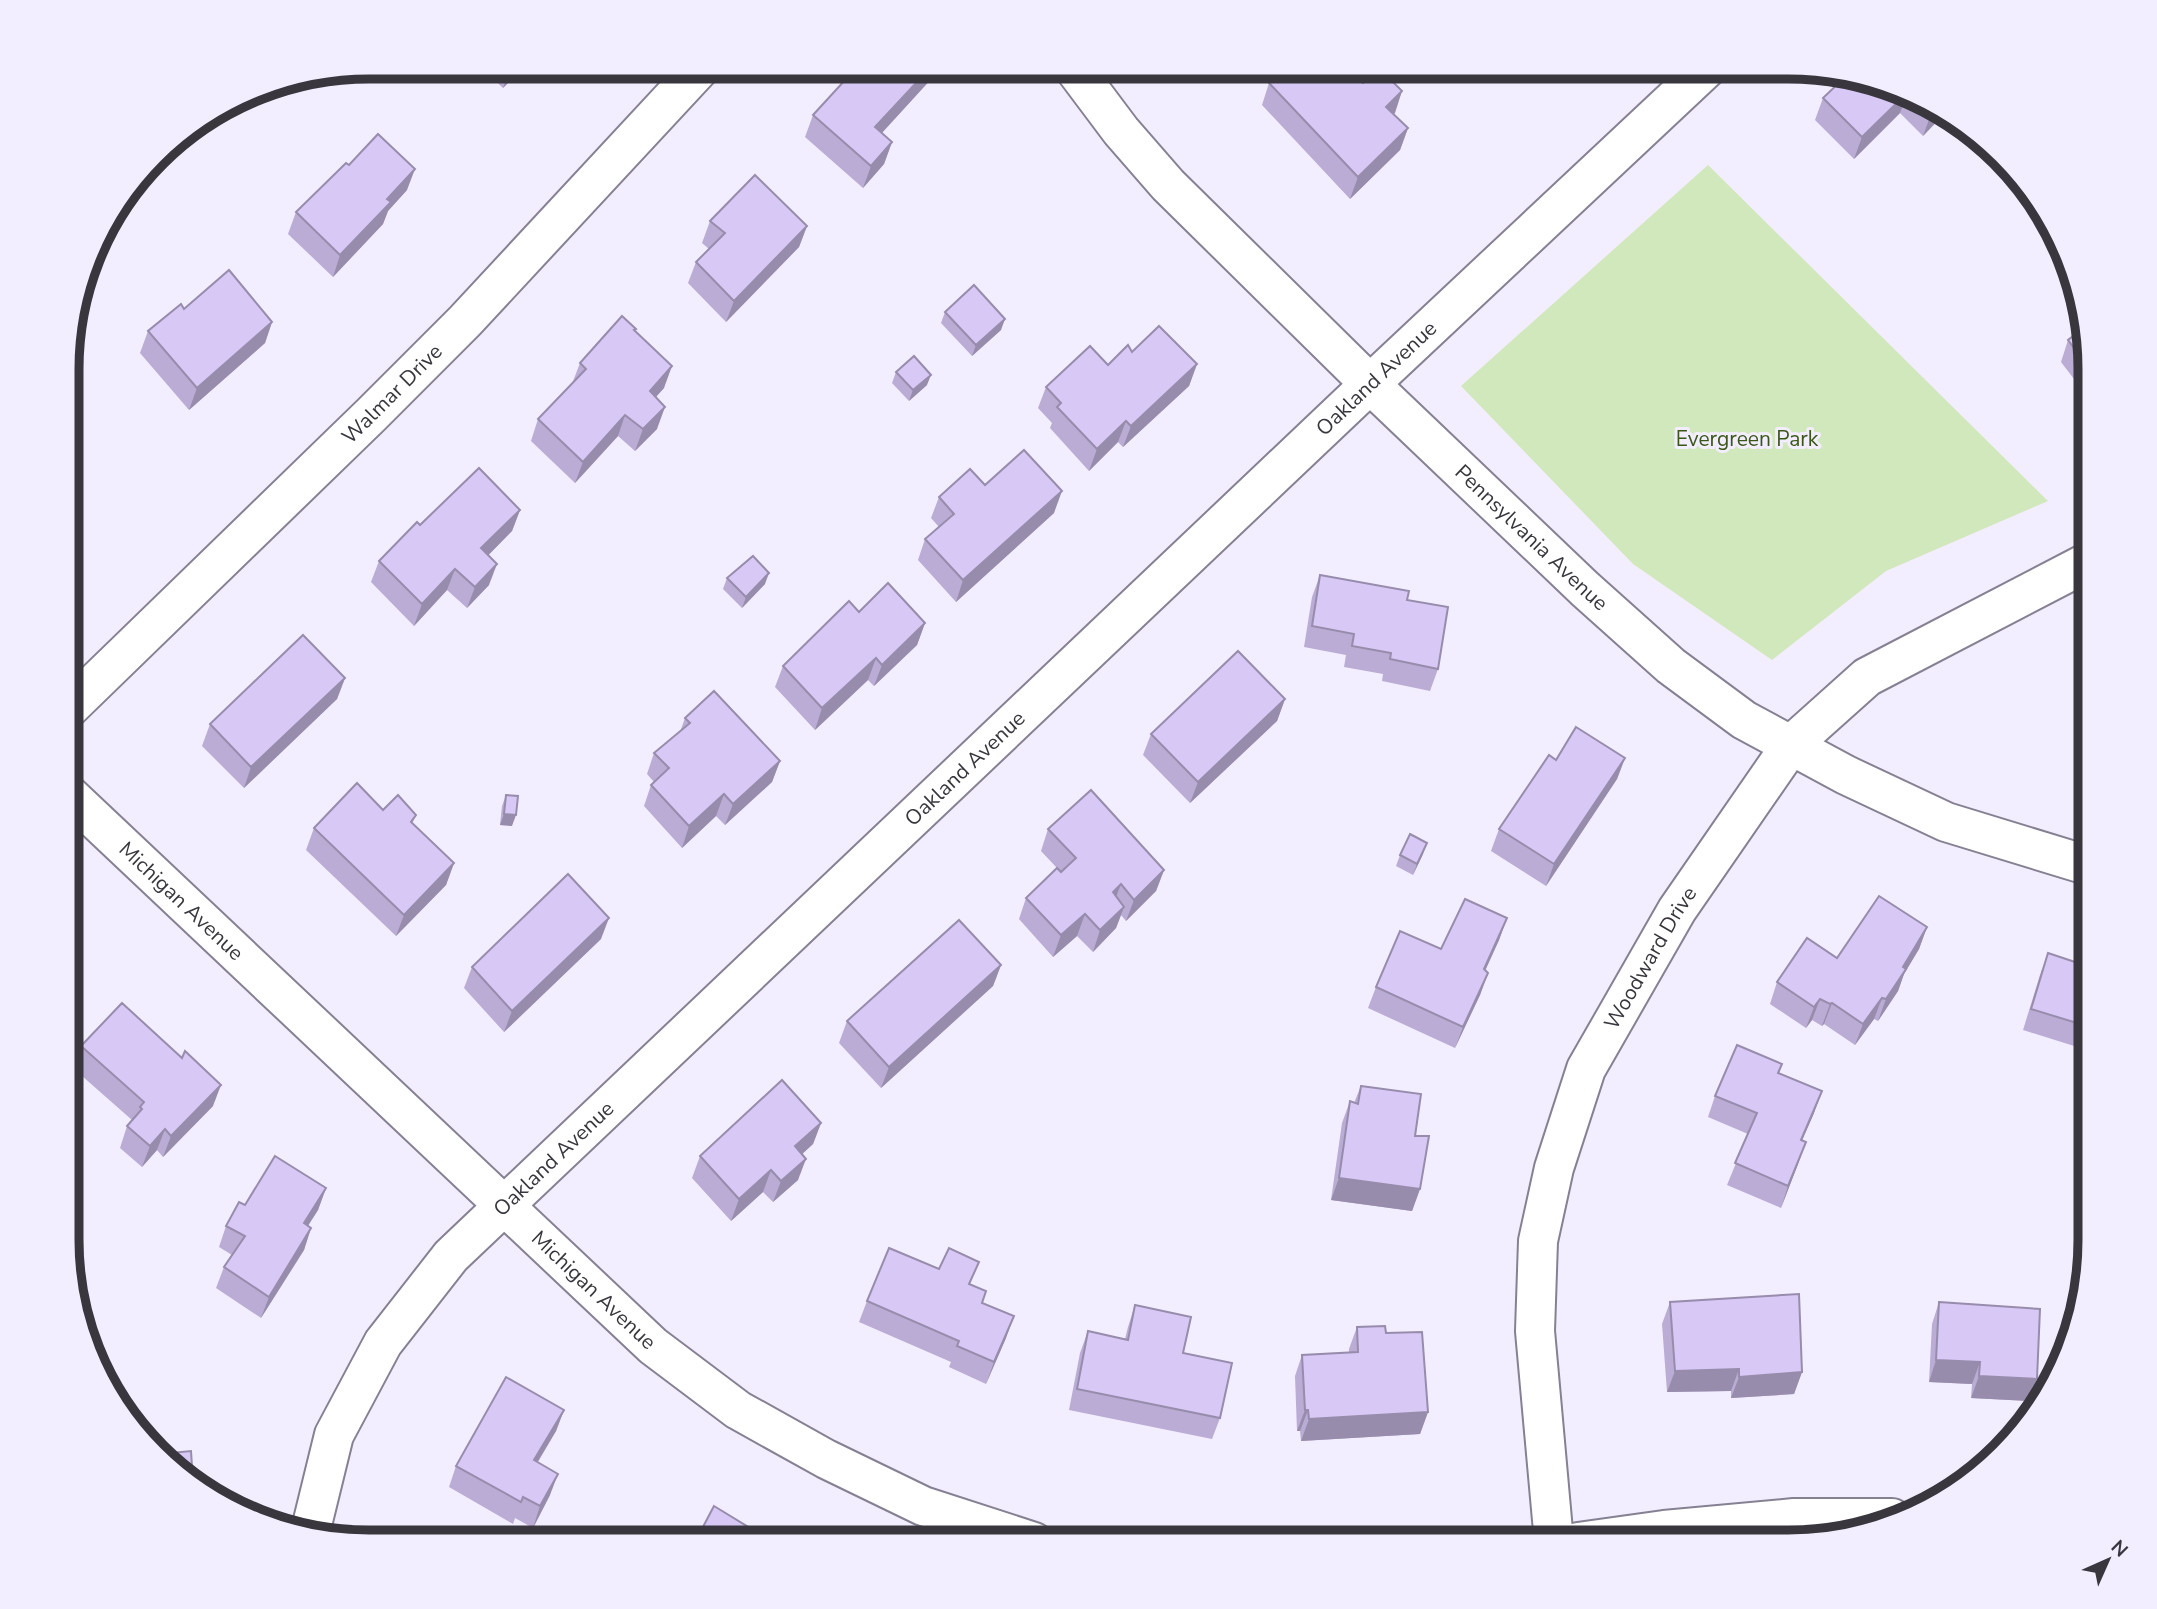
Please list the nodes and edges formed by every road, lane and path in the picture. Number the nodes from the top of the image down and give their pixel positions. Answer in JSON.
{"nodes":[{"id":1,"x":690,"y":79,"type":"edge"},
{"id":2,"x":1082,"y":79,"type":"edge"},
{"id":3,"x":1695,"y":79,"type":"edge"},
{"id":4,"x":1370,"y":384,"type":"junction"},
{"id":5,"x":2078,"y":567,"type":"edge"},
{"id":6,"x":79,"y":698,"type":"edge"},
{"id":7,"x":1791,"y":746,"type":"junction"},
{"id":8,"x":79,"y":804,"type":"edge"},
{"id":9,"x":2078,"y":862,"type":"edge"},
{"id":10,"x":503,"y":1206,"type":"junction"},
{"id":11,"x":1870,"y":1518,"type":"edge"},
{"id":12,"x":312,"y":1525,"type":"edge"},
{"id":13,"x":997,"y":1530,"type":"edge"},
{"id":14,"x":1553,"y":1530,"type":"edge"},
{"id":15,"x":1664,"y":1530,"type":"edge"}],
"edges":[{"from":1,"to":6,"type":"street","name":"Walmar Drive"},
{"from":2,"to":4,"type":"street","name":"Pennsylvania Avenue"},
{"from":3,"to":4,"type":"street","name":"Oakland Avenue"},
{"from":4,"to":7,"type":"street","name":"Pennsylvania Avenue"},
{"from":4,"to":10,"type":"street","name":"Oakland Avenue"},
{"from":5,"to":7,"type":"street","name":"Woodward Drive"},
{"from":7,"to":9,"type":"street","name":"Pennsylvania Avenue"},
{"from":7,"to":14,"type":"street","name":"Woodward Drive"},
{"from":8,"to":10,"type":"street","name":"Michigan Avenue"},
{"from":10,"to":12,"type":"street","name":"Oakland Avenue"},
{"from":10,"to":13,"type":"street","name":"Michigan Avenue"},
{"from":11,"to":15,"type":"street"}]}
